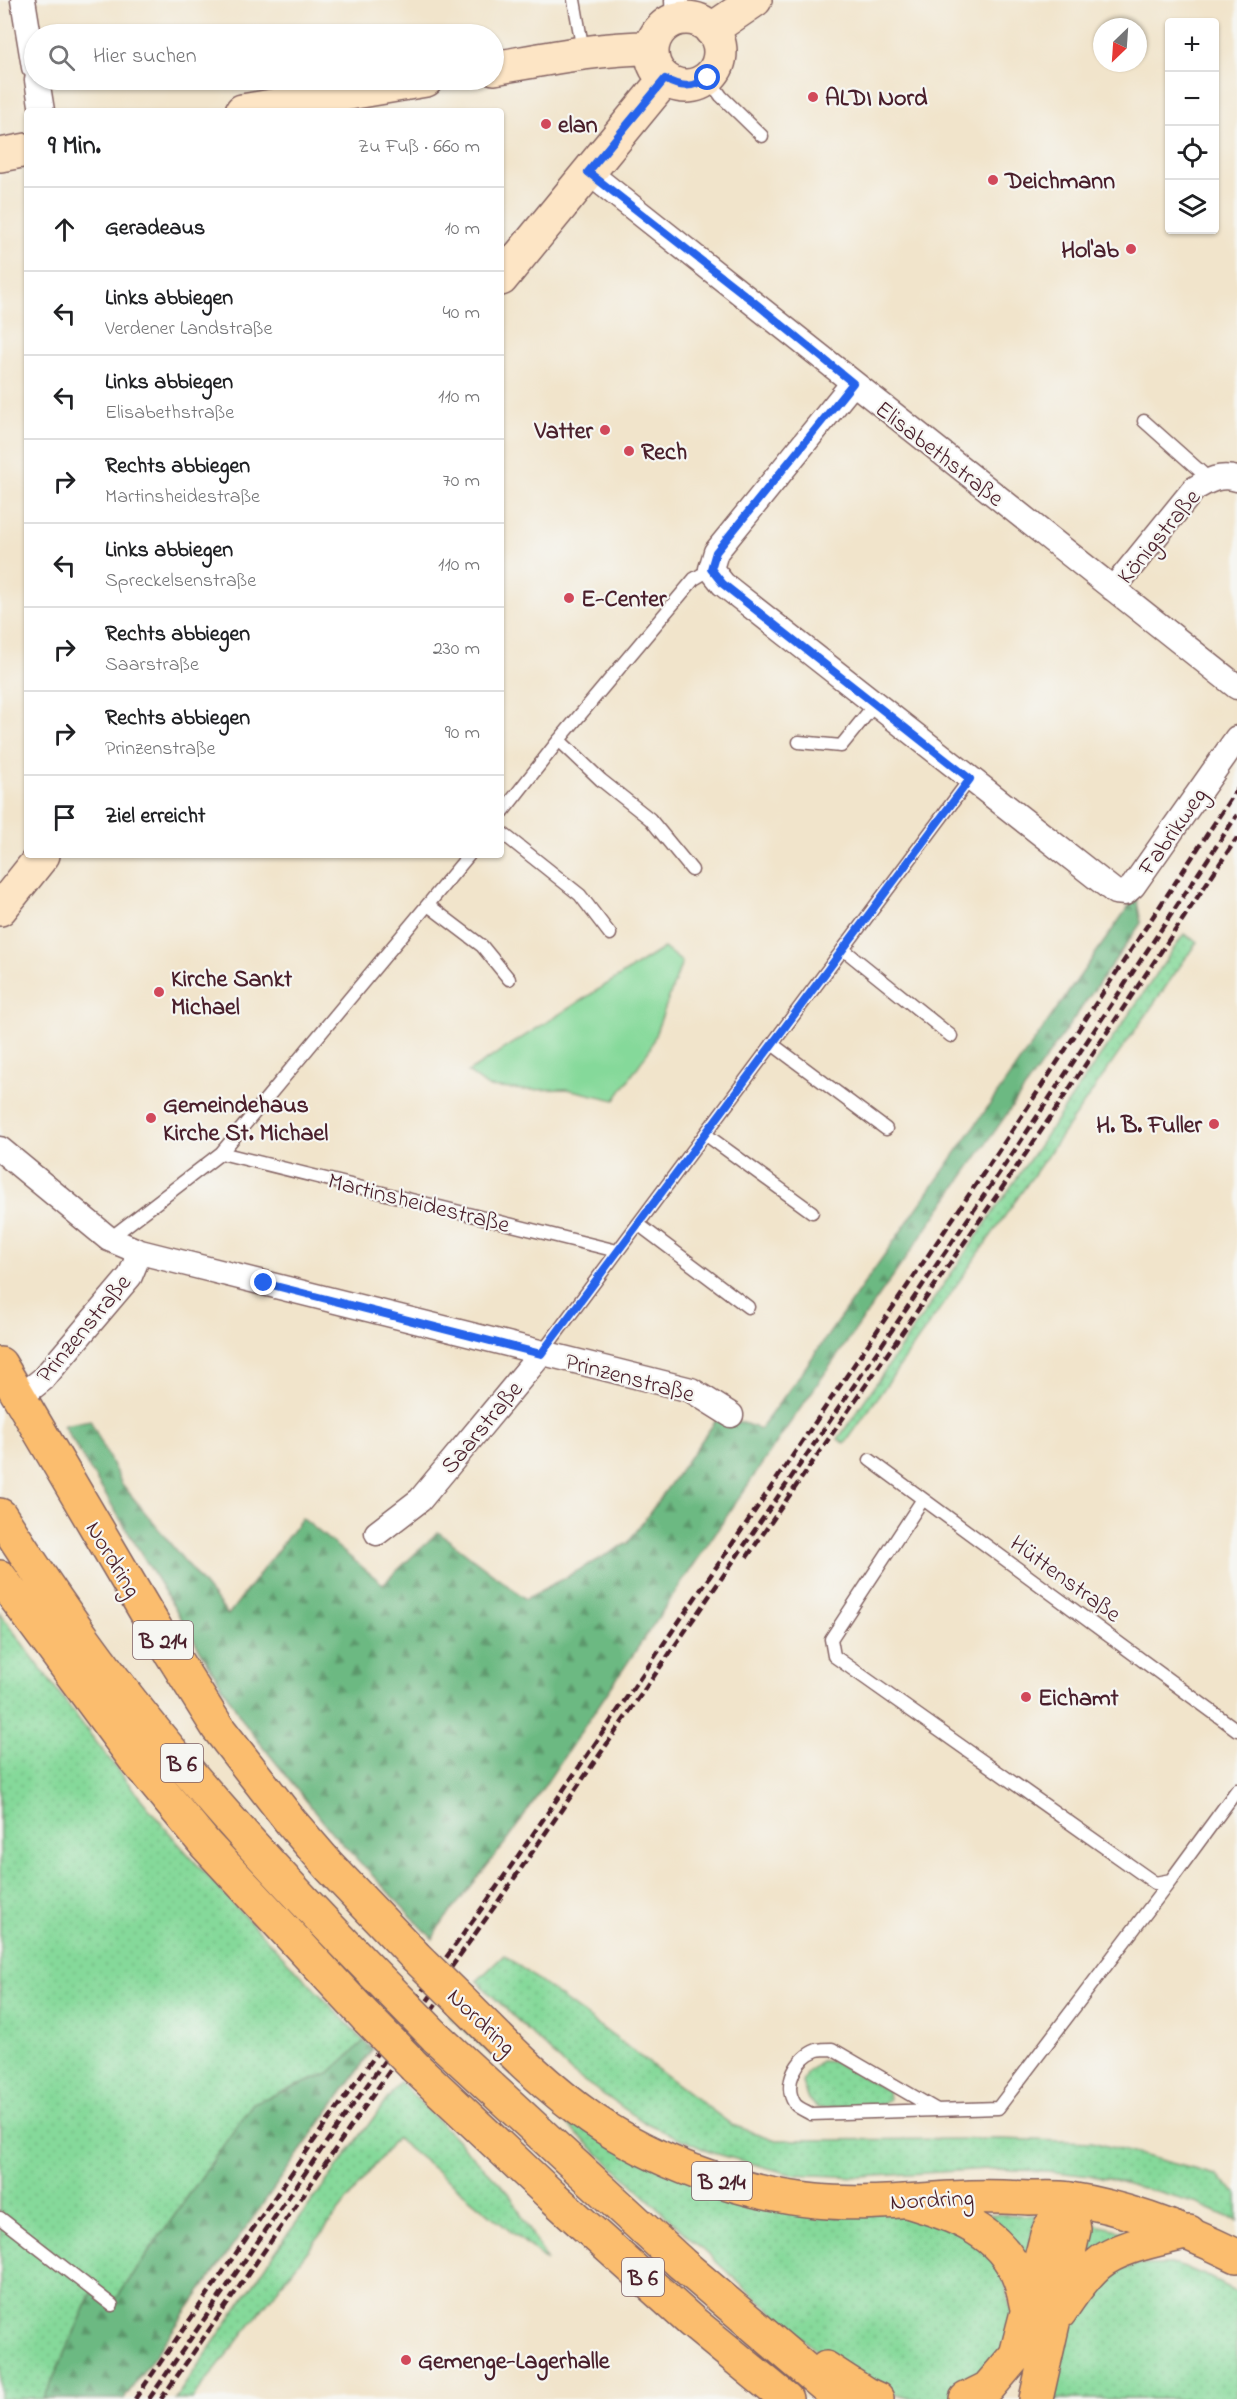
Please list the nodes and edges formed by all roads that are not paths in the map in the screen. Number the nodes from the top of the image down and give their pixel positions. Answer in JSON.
{"nodes":[{"id":1,"x":23,"y":0,"type":"edge"},
{"id":2,"x":574,"y":0,"type":"edge"},
{"id":3,"x":756,"y":0,"type":"edge"},
{"id":4,"x":678,"y":9,"type":"edge"},
{"id":5,"x":27,"y":24,"type":"edge"},
{"id":6,"x":711,"y":30,"type":"junction"},
{"id":7,"x":651,"y":48,"type":"junction"},
{"id":8,"x":583,"y":52,"type":"junction"},
{"id":9,"x":504,"y":66,"type":"edge"},
{"id":10,"x":708,"y":78,"type":"junction"},
{"id":11,"x":665,"y":79,"type":"junction"},
{"id":12,"x":39,"y":90,"type":"edge"},
{"id":13,"x":367,"y":90,"type":"edge"},
{"id":14,"x":42,"y":108,"type":"edge"},
{"id":15,"x":260,"y":108,"type":"edge"},
{"id":16,"x":762,"y":136,"type":"dead end"},
{"id":17,"x":24,"y":151,"type":"edge"},
{"id":18,"x":0,"y":155,"type":"edge"},
{"id":19,"x":588,"y":172,"type":"junction"},
{"id":20,"x":504,"y":271,"type":"edge"},
{"id":21,"x":853,"y":383,"type":"junction"},
{"id":22,"x":1144,"y":421,"type":"dead end"},
{"id":23,"x":1209,"y":479,"type":"junction"},
{"id":24,"x":1237,"y":479,"type":"edge"},
{"id":25,"x":711,"y":569,"type":"junction"},
{"id":26,"x":1113,"y":589,"type":"junction"},
{"id":27,"x":1237,"y":687,"type":"edge"},
{"id":28,"x":875,"y":704,"type":"junction"},
{"id":29,"x":1237,"y":738,"type":"edge"},
{"id":30,"x":559,"y":740,"type":"junction"},
{"id":31,"x":799,"y":742,"type":"dead end"},
{"id":32,"x":970,"y":779,"type":"junction"},
{"id":33,"x":504,"y":810,"type":"edge"},
{"id":34,"x":504,"y":834,"type":"edge"},
{"id":35,"x":41,"y":858,"type":"edge"},
{"id":36,"x":466,"y":858,"type":"edge"},
{"id":37,"x":692,"y":870,"type":"dead end"},
{"id":38,"x":428,"y":905,"type":"junction"},
{"id":39,"x":0,"y":909,"type":"edge"},
{"id":40,"x":610,"y":934,"type":"dead end"},
{"id":41,"x":843,"y":950,"type":"junction"},
{"id":42,"x":509,"y":979,"type":"dead end"},
{"id":43,"x":951,"y":1035,"type":"dead end"},
{"id":44,"x":772,"y":1044,"type":"junction"},
{"id":45,"x":886,"y":1129,"type":"dead end"},
{"id":46,"x":705,"y":1134,"type":"junction"},
{"id":47,"x":0,"y":1149,"type":"edge"},
{"id":48,"x":221,"y":1153,"type":"junction"},
{"id":49,"x":812,"y":1212,"type":"dead end"},
{"id":50,"x":638,"y":1224,"type":"junction"},
{"id":51,"x":109,"y":1239,"type":"junction"},
{"id":52,"x":617,"y":1251,"type":"junction"},
{"id":53,"x":140,"y":1252,"type":"junction"},
{"id":54,"x":748,"y":1307,"type":"dead end"},
{"id":55,"x":541,"y":1354,"type":"junction"},
{"id":56,"x":0,"y":1364,"type":"edge"},
{"id":57,"x":19,"y":1398,"type":"junction"},
{"id":58,"x":731,"y":1415,"type":"dead end"},
{"id":59,"x":870,"y":1460,"type":"dead end"},
{"id":60,"x":923,"y":1499,"type":"junction"},
{"id":61,"x":0,"y":1515,"type":"edge"},
{"id":62,"x":377,"y":1533,"type":"dead end"},
{"id":63,"x":0,"y":1577,"type":"edge"},
{"id":64,"x":1237,"y":1730,"type":"edge"},
{"id":65,"x":1237,"y":1790,"type":"edge"},
{"id":66,"x":1171,"y":1880,"type":"junction"},
{"id":67,"x":937,"y":2110,"type":"junction"},
{"id":68,"x":1069,"y":2199,"type":"junction"},
{"id":69,"x":907,"y":2201,"type":"junction"},
{"id":70,"x":0,"y":2218,"type":"edge"},
{"id":71,"x":1189,"y":2232,"type":"junction"},
{"id":72,"x":1237,"y":2256,"type":"edge"},
{"id":73,"x":112,"y":2305,"type":"dead end"},
{"id":74,"x":738,"y":2312,"type":"junction"},
{"id":75,"x":1041,"y":2317,"type":"junction"},
{"id":76,"x":786,"y":2399,"type":"edge"},
{"id":77,"x":840,"y":2399,"type":"edge"},
{"id":78,"x":878,"y":2399,"type":"edge"},
{"id":79,"x":966,"y":2399,"type":"edge"},
{"id":80,"x":1036,"y":2399,"type":"edge"}],
"edges":[{"from":1,"to":5,"type":"street"},
{"from":2,"to":8,"type":"lane"},
{"from":3,"to":6,"type":"main road"},
{"from":4,"to":6,"type":"main road"},
{"from":4,"to":7,"type":"main road"},
{"from":6,"to":10,"type":"main road"},
{"from":7,"to":8,"type":"main road"},
{"from":7,"to":11,"type":"main road"},
{"from":8,"to":9,"type":"main road"},
{"from":10,"to":11,"type":"main road"},
{"from":10,"to":16,"type":"lane"},
{"from":11,"to":19,"type":"main road"},
{"from":12,"to":14,"type":"street"},
{"from":13,"to":15,"type":"main road"},
{"from":17,"to":18,"type":"main road"},
{"from":19,"to":20,"type":"main road"},
{"from":19,"to":21,"type":"street","name":"Elisabethstraße"},
{"from":21,"to":25,"type":"street"},
{"from":21,"to":26,"type":"street","name":"Elisabethstraße"},
{"from":22,"to":23,"type":"lane"},
{"from":23,"to":24,"type":"street","name":"Königstraße"},
{"from":23,"to":26,"type":"street","name":"Königstraße"},
{"from":25,"to":28,"type":"street"},
{"from":25,"to":30,"type":"lane"},
{"from":26,"to":27,"type":"street","name":"Elisabethstraße"},
{"from":28,"to":31,"type":"lane"},
{"from":28,"to":32,"type":"street"},
{"from":29,"to":32,"type":"street","name":"Fabrikweg"},
{"from":30,"to":33,"type":"lane"},
{"from":30,"to":37,"type":"lane"},
{"from":32,"to":41,"type":"lane","name":"Saarstraße"},
{"from":34,"to":40,"type":"lane"},
{"from":35,"to":39,"type":"main road"},
{"from":36,"to":38,"type":"lane"},
{"from":38,"to":42,"type":"lane"},
{"from":38,"to":48,"type":"lane"},
{"from":41,"to":43,"type":"lane"},
{"from":41,"to":44,"type":"lane","name":"Saarstraße"},
{"from":44,"to":45,"type":"lane"},
{"from":44,"to":46,"type":"lane","name":"Saarstraße"},
{"from":46,"to":49,"type":"lane"},
{"from":46,"to":50,"type":"lane","name":"Saarstraße"},
{"from":47,"to":51,"type":"street","name":"Prinzenstraße"},
{"from":48,"to":51,"type":"lane"},
{"from":48,"to":52,"type":"lane","name":"Martinsheidestraße"},
{"from":50,"to":52,"type":"lane","name":"Saarstraße"},
{"from":50,"to":54,"type":"lane"},
{"from":51,"to":53,"type":"street","name":"Prinzenstraße"},
{"from":52,"to":55,"type":"lane","name":"Saarstraße"},
{"from":53,"to":55,"type":"street","name":"Prinzenstraße"},
{"from":53,"to":57,"type":"street","name":"Prinzenstraße"},
{"from":55,"to":58,"type":"street","name":"Prinzenstraße"},
{"from":55,"to":62,"type":"street","name":"Saarstraße"},
{"from":56,"to":57,"type":"main road","name":"Nordring","number":"B 214"},
{"from":57,"to":69,"type":"main road","name":"Nordring","number":"B 214","bridge":true},
{"from":59,"to":60,"type":"lane","name":"Hüttenstraße"},
{"from":60,"to":64,"type":"lane","name":"Hüttenstraße"},
{"from":60,"to":66,"type":"lane"},
{"from":61,"to":74,"type":"main road","number":"B 6","bridge":true},
{"from":63,"to":76,"type":"main road","number":"B 6","bridge":true},
{"from":65,"to":66,"type":"lane"},
{"from":66,"to":67,"type":"lane"},
{"from":67,"to":67,"type":"lane"},
{"from":68,"to":69,"type":"main road","name":"Nordring","number":"B 214"},
{"from":68,"to":71,"type":"main road","name":"Nordring","number":"B 214"},
{"from":68,"to":75,"type":"main road"},
{"from":69,"to":75,"type":"main road"},
{"from":70,"to":73,"type":"lane"},
{"from":71,"to":72,"type":"main road","name":"Nordring","number":"B 214"},
{"from":71,"to":75,"type":"main road"},
{"from":74,"to":77,"type":"main road","number":"B 6"},
{"from":74,"to":78,"type":"main road","number":"B 6"},
{"from":75,"to":79,"type":"main road"},
{"from":75,"to":80,"type":"main road"}]}
